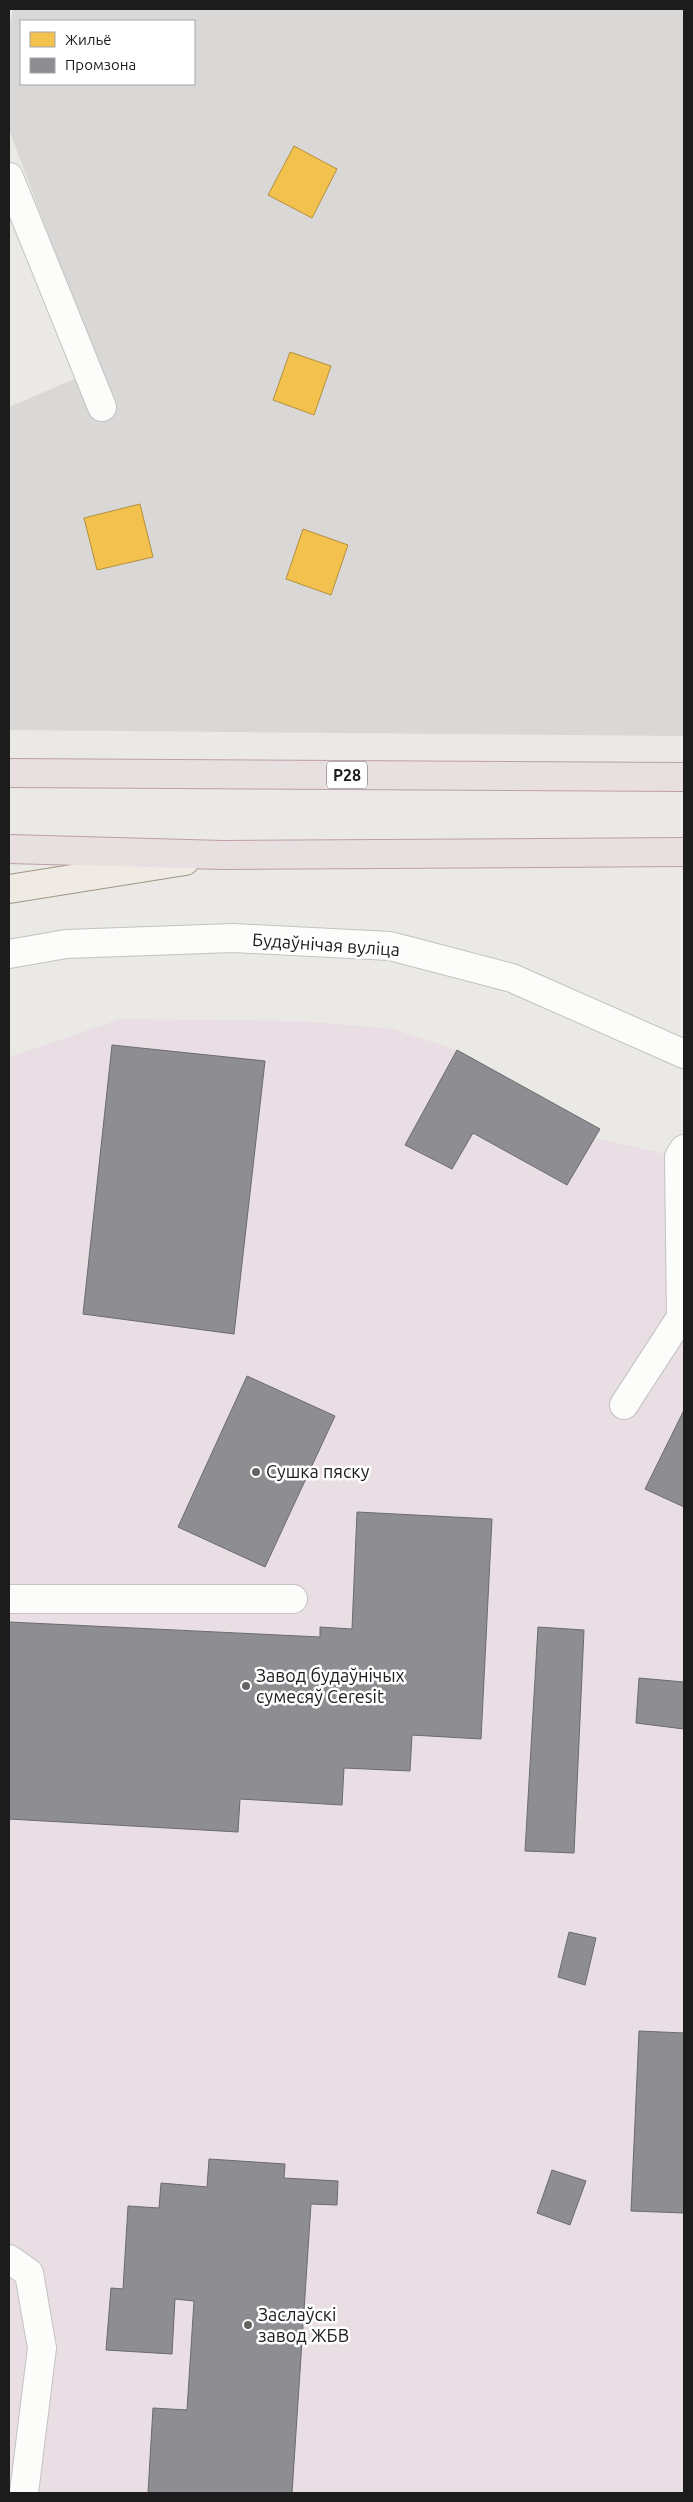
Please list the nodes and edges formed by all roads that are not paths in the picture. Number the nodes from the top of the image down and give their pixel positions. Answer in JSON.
{"nodes":[{"id":1,"x":9,"y":177,"type":"edge"},
{"id":2,"x":102,"y":407,"type":"dead end"},
{"id":3,"x":9,"y":773,"type":"edge"},
{"id":4,"x":684,"y":777,"type":"edge"},
{"id":5,"x":9,"y":849,"type":"edge"},
{"id":6,"x":684,"y":852,"type":"edge"},
{"id":7,"x":223,"y":855,"type":"junction"},
{"id":8,"x":9,"y":888,"type":"edge"},
{"id":9,"x":9,"y":954,"type":"edge"},
{"id":10,"x":684,"y":1054,"type":"edge"},
{"id":11,"x":684,"y":1149,"type":"edge"},
{"id":12,"x":624,"y":1405,"type":"dead end"},
{"id":13,"x":9,"y":1599,"type":"edge"},
{"id":14,"x":292,"y":1599,"type":"dead end"},
{"id":15,"x":9,"y":2259,"type":"edge"},
{"id":16,"x":24,"y":2493,"type":"edge"}],
"edges":[{"from":1,"to":2,"type":"street"},
{"from":3,"to":4,"type":"highway","number":"Р28"},
{"from":5,"to":7,"type":"highway"},
{"from":6,"to":7,"type":"highway"},
{"from":7,"to":8,"type":"main road"},
{"from":9,"to":10,"type":"street","name":"Будаўнічая вуліца"},
{"from":11,"to":12,"type":"street"},
{"from":13,"to":14,"type":"street"},
{"from":15,"to":16,"type":"street"}]}
